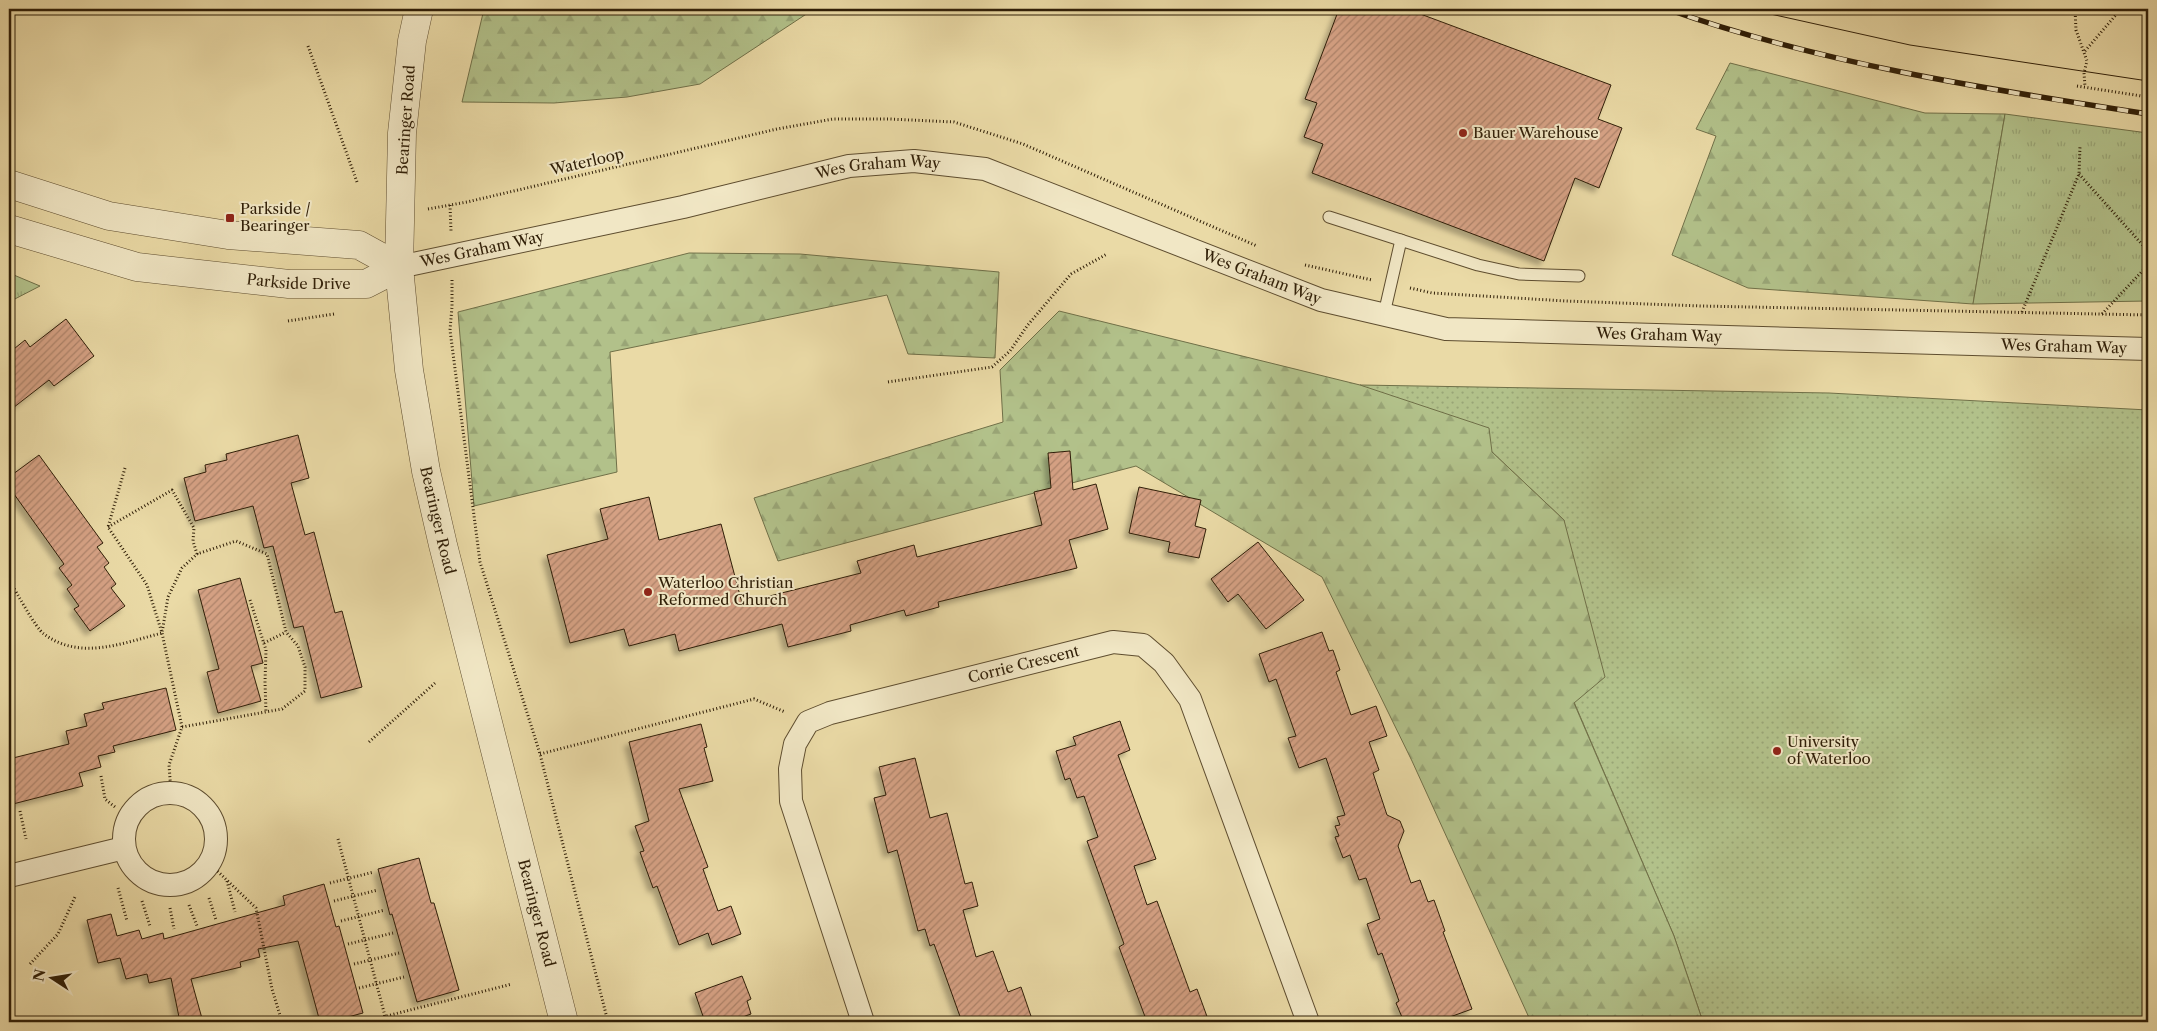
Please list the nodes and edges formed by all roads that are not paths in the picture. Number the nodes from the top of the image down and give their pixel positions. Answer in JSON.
{"nodes":[{"id":1,"x":419,"y":9,"type":"edge"},
{"id":2,"x":9,"y":184,"type":"edge"},
{"id":3,"x":1329,"y":217,"type":"dead end"},
{"id":4,"x":9,"y":230,"type":"edge"},
{"id":5,"x":1401,"y":240,"type":"junction"},
{"id":6,"x":399,"y":267,"type":"junction"},
{"id":7,"x":1579,"y":276,"type":"dead end"},
{"id":8,"x":1384,"y":314,"type":"junction"},
{"id":9,"x":2148,"y":348,"type":"edge"},
{"id":10,"x":124,"y":848,"type":"junction"},
{"id":11,"x":9,"y":876,"type":"edge"},
{"id":12,"x":564,"y":1022,"type":"edge"},
{"id":13,"x":863,"y":1022,"type":"edge"},
{"id":14,"x":1308,"y":1022,"type":"edge"}],
"edges":[{"from":1,"to":6,"type":"street","name":"Bearinger Road"},
{"from":2,"to":6,"type":"street"},
{"from":3,"to":5,"type":"lane"},
{"from":4,"to":6,"type":"street","name":"Parkside Drive"},
{"from":5,"to":7,"type":"lane"},
{"from":5,"to":8,"type":"lane"},
{"from":6,"to":8,"type":"street","name":"Wes Graham Way"},
{"from":6,"to":12,"type":"street","name":"Bearinger Road"},
{"from":8,"to":9,"type":"street","name":"Wes Graham Way"},
{"from":10,"to":10,"type":"street"},
{"from":10,"to":11,"type":"street"},
{"from":13,"to":14,"type":"street","name":"Corrie Crescent"}]}
